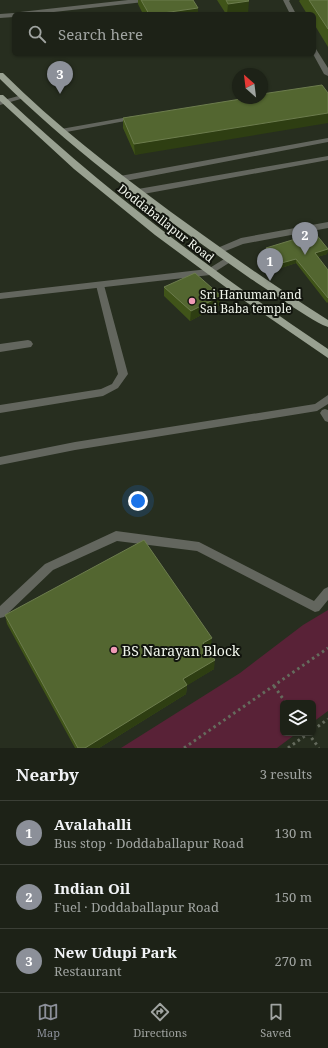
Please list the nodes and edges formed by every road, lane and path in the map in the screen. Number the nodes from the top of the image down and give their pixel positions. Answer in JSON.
{"nodes":[{"id":1,"x":144,"y":0,"type":"edge"},
{"id":2,"x":287,"y":0,"type":"edge"},
{"id":3,"x":38,"y":12,"type":"edge"},
{"id":4,"x":292,"y":12,"type":"edge"},
{"id":5,"x":12,"y":15,"type":"edge"},
{"id":6,"x":0,"y":16,"type":"edge"},
{"id":7,"x":316,"y":53,"type":"edge"},
{"id":8,"x":328,"y":74,"type":"edge"},
{"id":9,"x":0,"y":75,"type":"edge"},
{"id":10,"x":22,"y":97,"type":"junction"},
{"id":11,"x":2,"y":101,"type":"edge"},
{"id":12,"x":141,"y":117,"type":"edge"},
{"id":13,"x":61,"y":131,"type":"junction"},
{"id":14,"x":328,"y":140,"type":"edge"},
{"id":15,"x":328,"y":158,"type":"edge"},
{"id":16,"x":120,"y":179,"type":"junction"},
{"id":17,"x":138,"y":192,"type":"junction"},
{"id":18,"x":328,"y":225,"type":"edge"},
{"id":19,"x":218,"y":251,"type":"junction"},
{"id":20,"x":229,"y":259,"type":"junction"},
{"id":21,"x":210,"y":272,"type":"junction"},
{"id":22,"x":100,"y":285,"type":"junction"},
{"id":23,"x":0,"y":296,"type":"edge"},
{"id":24,"x":328,"y":324,"type":"edge"},
{"id":25,"x":28,"y":344,"type":"dead end"},
{"id":26,"x":0,"y":348,"type":"edge"},
{"id":27,"x":328,"y":354,"type":"edge"},
{"id":28,"x":328,"y":399,"type":"edge"},
{"id":29,"x":0,"y":409,"type":"edge"},
{"id":30,"x":0,"y":461,"type":"edge"},
{"id":31,"x":328,"y":592,"type":"edge"},
{"id":32,"x":0,"y":613,"type":"edge"},
{"id":33,"x":328,"y":648,"type":"edge"},
{"id":34,"x":274,"y":686,"type":"junction"},
{"id":35,"x":284,"y":700,"type":"edge"},
{"id":36,"x":328,"y":720,"type":"edge"},
{"id":37,"x":316,"y":728,"type":"edge"},
{"id":38,"x":304,"y":736,"type":"edge"},
{"id":39,"x":310,"y":736,"type":"edge"},
{"id":40,"x":184,"y":748,"type":"edge"},
{"id":41,"x":288,"y":748,"type":"edge"},
{"id":42,"x":319,"y":748,"type":"edge"}],
"edges":[{"from":1,"to":3,"type":"lane"},
{"from":2,"to":4,"type":"street"},
{"from":5,"to":6,"type":"lane"},
{"from":7,"to":8,"type":"street"},
{"from":9,"to":10,"type":"main road","name":"Doddaballapur Road"},
{"from":10,"to":11,"type":"lane"},
{"from":10,"to":13,"type":"main road","name":"Doddaballapur Road"},
{"from":11,"to":21,"type":"main road","name":"Doddaballapur Road"},
{"from":12,"to":13,"type":"lane"},
{"from":13,"to":16,"type":"main road","name":"Doddaballapur Road"},
{"from":14,"to":16,"type":"street"},
{"from":15,"to":17,"type":"street"},
{"from":16,"to":17,"type":"main road","name":"Doddaballapur Road"},
{"from":17,"to":19,"type":"main road","name":"Doddaballapur Road"},
{"from":18,"to":19,"type":"street"},
{"from":19,"to":20,"type":"main road","name":"Doddaballapur Road"},
{"from":20,"to":21,"type":"street"},
{"from":20,"to":24,"type":"main road","name":"Doddaballapur Road"},
{"from":21,"to":22,"type":"street"},
{"from":21,"to":27,"type":"main road","name":"Doddaballapur Road"},
{"from":22,"to":23,"type":"street"},
{"from":22,"to":29,"type":"lane"},
{"from":25,"to":26,"type":"street"},
{"from":28,"to":30,"type":"lane"},
{"from":31,"to":32,"type":"lane"},
{"from":33,"to":34,"type":"path"},
{"from":34,"to":35,"type":"path"},
{"from":34,"to":40,"type":"path"},
{"from":36,"to":37,"type":"path"},
{"from":38,"to":41,"type":"path"},
{"from":39,"to":42,"type":"path"}]}
